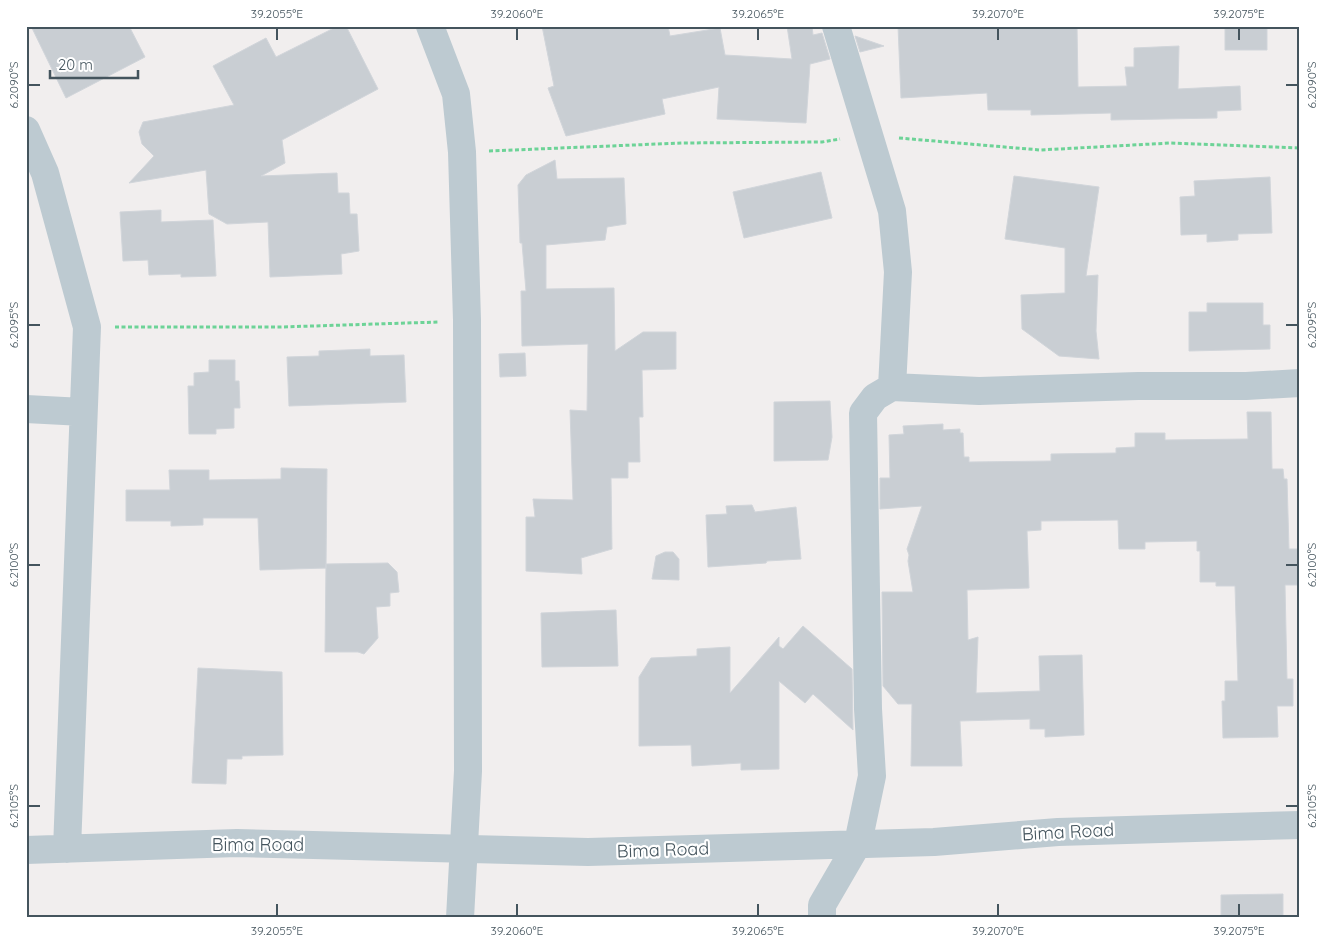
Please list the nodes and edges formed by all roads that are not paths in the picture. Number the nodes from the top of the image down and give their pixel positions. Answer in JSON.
{"nodes":[{"id":1,"x":430,"y":26,"type":"edge"},
{"id":2,"x":836,"y":26,"type":"edge"},
{"id":3,"x":26,"y":130,"type":"edge"},
{"id":4,"x":1300,"y":383,"type":"edge"},
{"id":5,"x":892,"y":387,"type":"junction"},
{"id":6,"x":26,"y":409,"type":"edge"},
{"id":7,"x":83,"y":412,"type":"junction"},
{"id":8,"x":1300,"y":825,"type":"edge"},
{"id":9,"x":858,"y":843,"type":"junction"},
{"id":10,"x":462,"y":848,"type":"junction"},
{"id":11,"x":67,"y":849,"type":"junction"},
{"id":12,"x":26,"y":850,"type":"edge"},
{"id":13,"x":460,"y":918,"type":"edge"},
{"id":14,"x":822,"y":918,"type":"edge"}],
"edges":[{"from":1,"to":10,"type":"street"},
{"from":2,"to":5,"type":"street"},
{"from":3,"to":7,"type":"street"},
{"from":4,"to":5,"type":"street"},
{"from":5,"to":9,"type":"street"},
{"from":6,"to":7,"type":"street"},
{"from":7,"to":11,"type":"street"},
{"from":8,"to":9,"type":"street","name":"Bima Road"},
{"from":9,"to":10,"type":"street","name":"Bima Road"},
{"from":9,"to":14,"type":"street"},
{"from":10,"to":11,"type":"street","name":"Bima Road"},
{"from":10,"to":13,"type":"street"},
{"from":11,"to":12,"type":"street","name":"Bima Road"}]}
